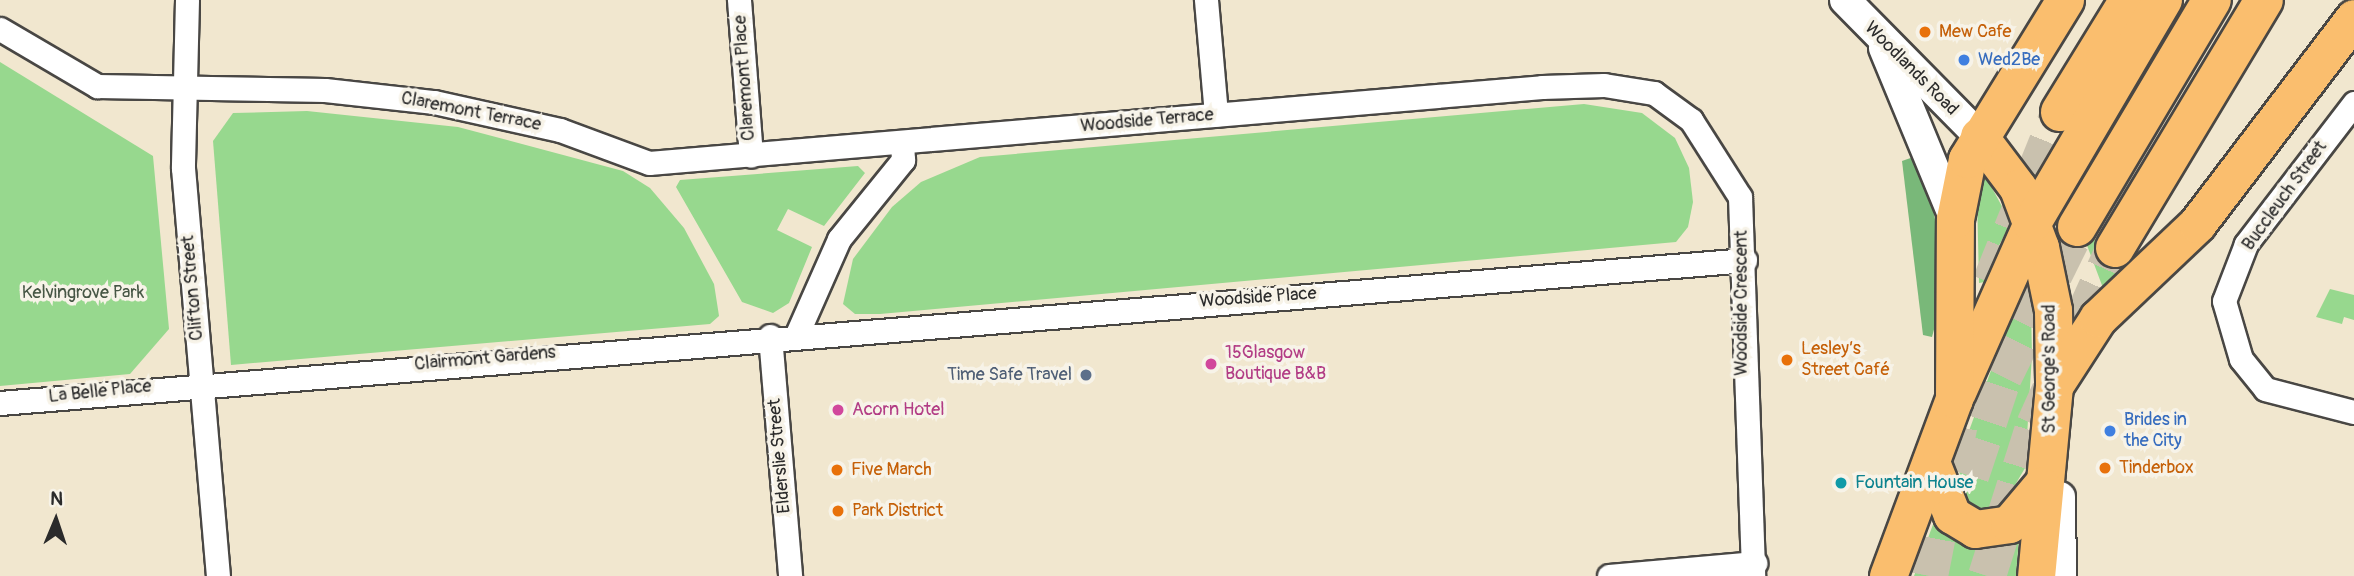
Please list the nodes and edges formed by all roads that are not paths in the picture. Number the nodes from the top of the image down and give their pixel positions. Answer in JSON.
{"nodes":[{"id":1,"x":187,"y":0,"type":"edge"},
{"id":2,"x":739,"y":0,"type":"edge"},
{"id":3,"x":1206,"y":0,"type":"edge"},
{"id":4,"x":1845,"y":0,"type":"edge"},
{"id":5,"x":2065,"y":0,"type":"edge"},
{"id":6,"x":2129,"y":0,"type":"edge"},
{"id":7,"x":2163,"y":0,"type":"edge"},
{"id":8,"x":2212,"y":0,"type":"edge"},
{"id":9,"x":2264,"y":0,"type":"edge"},
{"id":10,"x":2275,"y":0,"type":"edge"},
{"id":11,"x":2354,"y":18,"type":"edge"},
{"id":12,"x":0,"y":29,"type":"edge"},
{"id":13,"x":1882,"y":44,"type":"junction"},
{"id":14,"x":2220,"y":71,"type":"junction"},
{"id":15,"x":185,"y":87,"type":"junction"},
{"id":16,"x":1542,"y":88,"type":"joint"},
{"id":17,"x":2354,"y":103,"type":"edge"},
{"id":18,"x":2060,"y":112,"type":"tunnel mouth"},
{"id":19,"x":1216,"y":115,"type":"junction"},
{"id":20,"x":1979,"y":136,"type":"junction"},
{"id":21,"x":902,"y":143,"type":"junction"},
{"id":22,"x":751,"y":156,"type":"junction"},
{"id":23,"x":2032,"y":204,"type":"junction"},
{"id":24,"x":1955,"y":219,"type":"junction"},
{"id":25,"x":2077,"y":226,"type":"tunnel mouth"},
{"id":26,"x":2115,"y":248,"type":"tunnel mouth"},
{"id":27,"x":1745,"y":260,"type":"junction"},
{"id":28,"x":797,"y":334,"type":"junction"},
{"id":29,"x":770,"y":336,"type":"junction"},
{"id":30,"x":201,"y":382,"type":"junction"},
{"id":31,"x":2054,"y":386,"type":"junction"},
{"id":32,"x":1954,"y":399,"type":"junction"},
{"id":33,"x":0,"y":402,"type":"edge"},
{"id":34,"x":2354,"y":412,"type":"edge"},
{"id":35,"x":2050,"y":442,"type":"junction"},
{"id":36,"x":1931,"y":462,"type":"junction"},
{"id":37,"x":2041,"y":486,"type":"junction"},
{"id":38,"x":1754,"y":570,"type":"edge"},
{"id":39,"x":1885,"y":573,"type":"edge"},
{"id":40,"x":218,"y":576,"type":"edge"},
{"id":41,"x":790,"y":576,"type":"edge"},
{"id":42,"x":1609,"y":576,"type":"edge"},
{"id":43,"x":2036,"y":576,"type":"edge"},
{"id":44,"x":2061,"y":576,"type":"edge"}],
"edges":[{"from":1,"to":15,"type":"street","name":"Clifton Street"},
{"from":2,"to":22,"type":"street","name":"Claremont Place"},
{"from":3,"to":19,"type":"street"},
{"from":4,"to":13,"type":"street","name":"Woodlands Road"},
{"from":5,"to":20,"type":"main road"},
{"from":6,"to":18,"type":"highway"},
{"from":7,"to":23,"type":"highway"},
{"from":8,"to":25,"type":"highway"},
{"from":9,"to":14,"type":"highway"},
{"from":10,"to":14,"type":"highway"},
{"from":11,"to":31,"type":"main road"},
{"from":12,"to":15,"type":"street","name":"Claremont Terrace"},
{"from":13,"to":20,"type":"street","name":"Woodlands Road"},
{"from":13,"to":24,"type":"street"},
{"from":14,"to":26,"type":"highway"},
{"from":15,"to":22,"type":"street","name":"Claremont Terrace"},
{"from":15,"to":30,"type":"street","name":"Clifton Street"},
{"from":16,"to":19,"type":"street","name":"Woodside Terrace"},
{"from":16,"to":27,"type":"street","name":"Woodside Crescent"},
{"from":17,"to":34,"type":"street","name":"Buccleuch Street"},
{"from":19,"to":21,"type":"street","name":"Woodside Terrace"},
{"from":20,"to":23,"type":"main road","name":"St George's Road"},
{"from":20,"to":24,"type":"main road"},
{"from":21,"to":22,"type":"street","name":"Woodside Terrace"},
{"from":21,"to":28,"type":"street"},
{"from":23,"to":31,"type":"main road","name":"St George's Road"},
{"from":23,"to":32,"type":"main road"},
{"from":24,"to":32,"type":"main road"},
{"from":27,"to":28,"type":"street","name":"Woodside Place"},
{"from":27,"to":38,"type":"street","name":"Woodside Crescent"},
{"from":28,"to":29,"type":"street","name":"Woodside Place"},
{"from":29,"to":30,"type":"street","name":"Clairmont Gardens"},
{"from":29,"to":41,"type":"street","name":"Elderslie Street"},
{"from":30,"to":33,"type":"street","name":"La Belle Place"},
{"from":30,"to":40,"type":"street","name":"Clifton Street"},
{"from":31,"to":35,"type":"main road","name":"St George's Road"},
{"from":32,"to":36,"type":"main road"},
{"from":35,"to":37,"type":"main road","name":"St George's Road"},
{"from":35,"to":44,"type":"street"},
{"from":36,"to":37,"type":"main road"},
{"from":36,"to":39,"type":"main road"},
{"from":37,"to":43,"type":"main road","name":"St George's Road"},
{"from":38,"to":42,"type":"street"}]}
